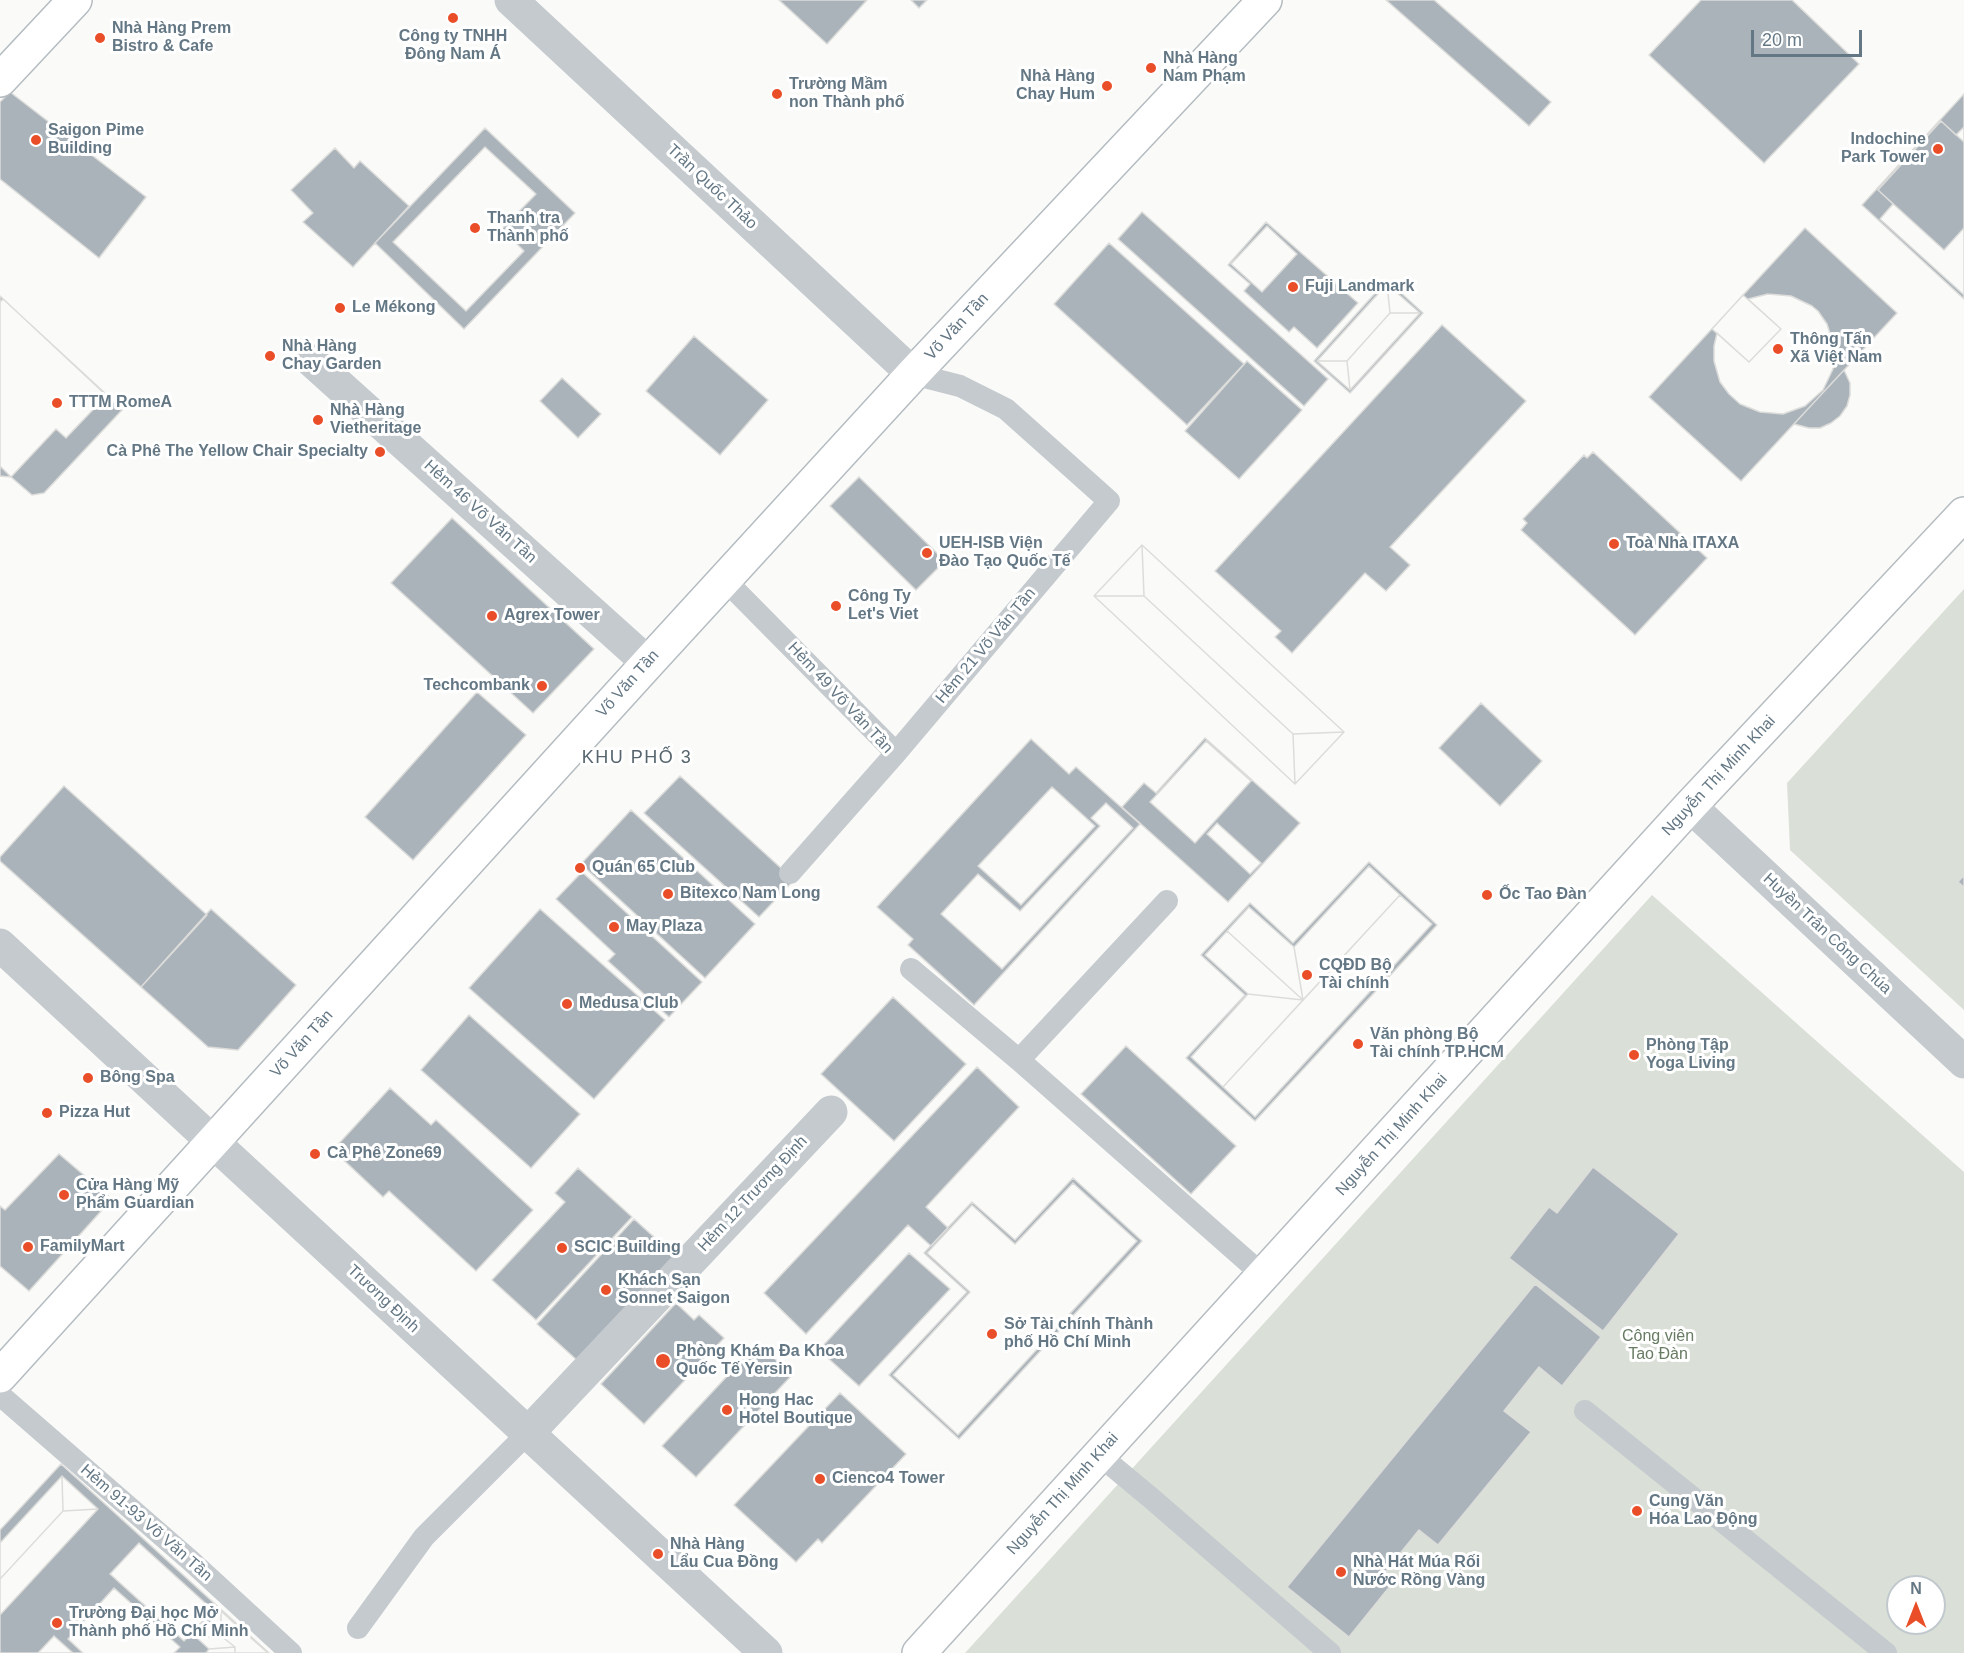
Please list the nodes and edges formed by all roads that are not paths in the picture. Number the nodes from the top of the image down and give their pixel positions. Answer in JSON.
{"nodes":[{"id":1,"x":75,"y":0,"type":"edge"},
{"id":2,"x":510,"y":0,"type":"edge"},
{"id":3,"x":1265,"y":0,"type":"edge"},
{"id":4,"x":0,"y":80,"type":"edge"},
{"id":5,"x":312,"y":361,"type":"dead end"},
{"id":6,"x":913,"y":374,"type":"junction"},
{"id":7,"x":1964,"y":514,"type":"edge"},
{"id":8,"x":725,"y":580,"type":"junction"},
{"id":9,"x":648,"y":663,"type":"junction"},
{"id":10,"x":896,"y":753,"type":"junction"},
{"id":11,"x":1690,"y":806,"type":"junction"},
{"id":12,"x":790,"y":873,"type":"dead end"},
{"id":13,"x":1167,"y":901,"type":"dead end"},
{"id":14,"x":0,"y":945,"type":"edge"},
{"id":15,"x":911,"y":969,"type":"dead end"},
{"id":16,"x":1019,"y":1060,"type":"junction"},
{"id":17,"x":1964,"y":1062,"type":"edge"},
{"id":18,"x":831,"y":1112,"type":"dead end"},
{"id":19,"x":213,"y":1142,"type":"junction"},
{"id":20,"x":1264,"y":1276,"type":"junction"},
{"id":21,"x":0,"y":1376,"type":"edge"},
{"id":22,"x":0,"y":1395,"type":"edge"},
{"id":23,"x":1585,"y":1411,"type":"dead end"},
{"id":24,"x":528,"y":1433,"type":"junction"},
{"id":25,"x":1098,"y":1454,"type":"junction"},
{"id":26,"x":358,"y":1628,"type":"dead end"},
{"id":27,"x":291,"y":1653,"type":"edge"},
{"id":28,"x":766,"y":1653,"type":"edge"},
{"id":29,"x":919,"y":1653,"type":"edge"},
{"id":30,"x":1330,"y":1653,"type":"edge"},
{"id":31,"x":1886,"y":1653,"type":"edge"}],
"edges":[{"from":1,"to":4,"type":"main road"},
{"from":2,"to":6,"type":"street","name":"Trần Quốc Thảo"},
{"from":3,"to":6,"type":"main road","name":"Võ Văn Tần"},
{"from":5,"to":9,"type":"street","name":"Hẻm 46 Võ Văn Tần"},
{"from":6,"to":8,"type":"main road","name":"Võ Văn Tần"},
{"from":6,"to":10,"type":"lane","name":"Hẻm 21 Võ Văn Tần"},
{"from":7,"to":11,"type":"main road","name":"Nguyễn Thị Minh Khai"},
{"from":8,"to":9,"type":"main road","name":"Võ Văn Tần"},
{"from":8,"to":10,"type":"lane","name":"Hẻm 49 Võ Văn Tần"},
{"from":9,"to":19,"type":"main road","name":"Võ Văn Tần"},
{"from":10,"to":12,"type":"lane","name":"Hẻm 49 Võ Văn Tần"},
{"from":11,"to":17,"type":"street","name":"Huyền Trân Công Chúa"},
{"from":11,"to":20,"type":"main road","name":"Nguyễn Thị Minh Khai"},
{"from":13,"to":16,"type":"lane"},
{"from":14,"to":19,"type":"street","name":"Trương Định"},
{"from":15,"to":16,"type":"lane"},
{"from":16,"to":20,"type":"lane"},
{"from":18,"to":24,"type":"street","name":"Hẻm 12 Trương Ðịnh"},
{"from":19,"to":21,"type":"main road","name":"Võ Văn Tần"},
{"from":19,"to":24,"type":"street","name":"Trương Định"},
{"from":20,"to":25,"type":"main road","name":"Nguyễn Thị Minh Khai"},
{"from":22,"to":27,"type":"lane","name":"Hẻm 91-93 Võ Văn Tần"},
{"from":23,"to":31,"type":"lane"},
{"from":24,"to":26,"type":"lane"},
{"from":24,"to":28,"type":"street","name":"Trương Định"},
{"from":25,"to":29,"type":"main road","name":"Nguyễn Thị Minh Khai"},
{"from":25,"to":30,"type":"lane"}]}
